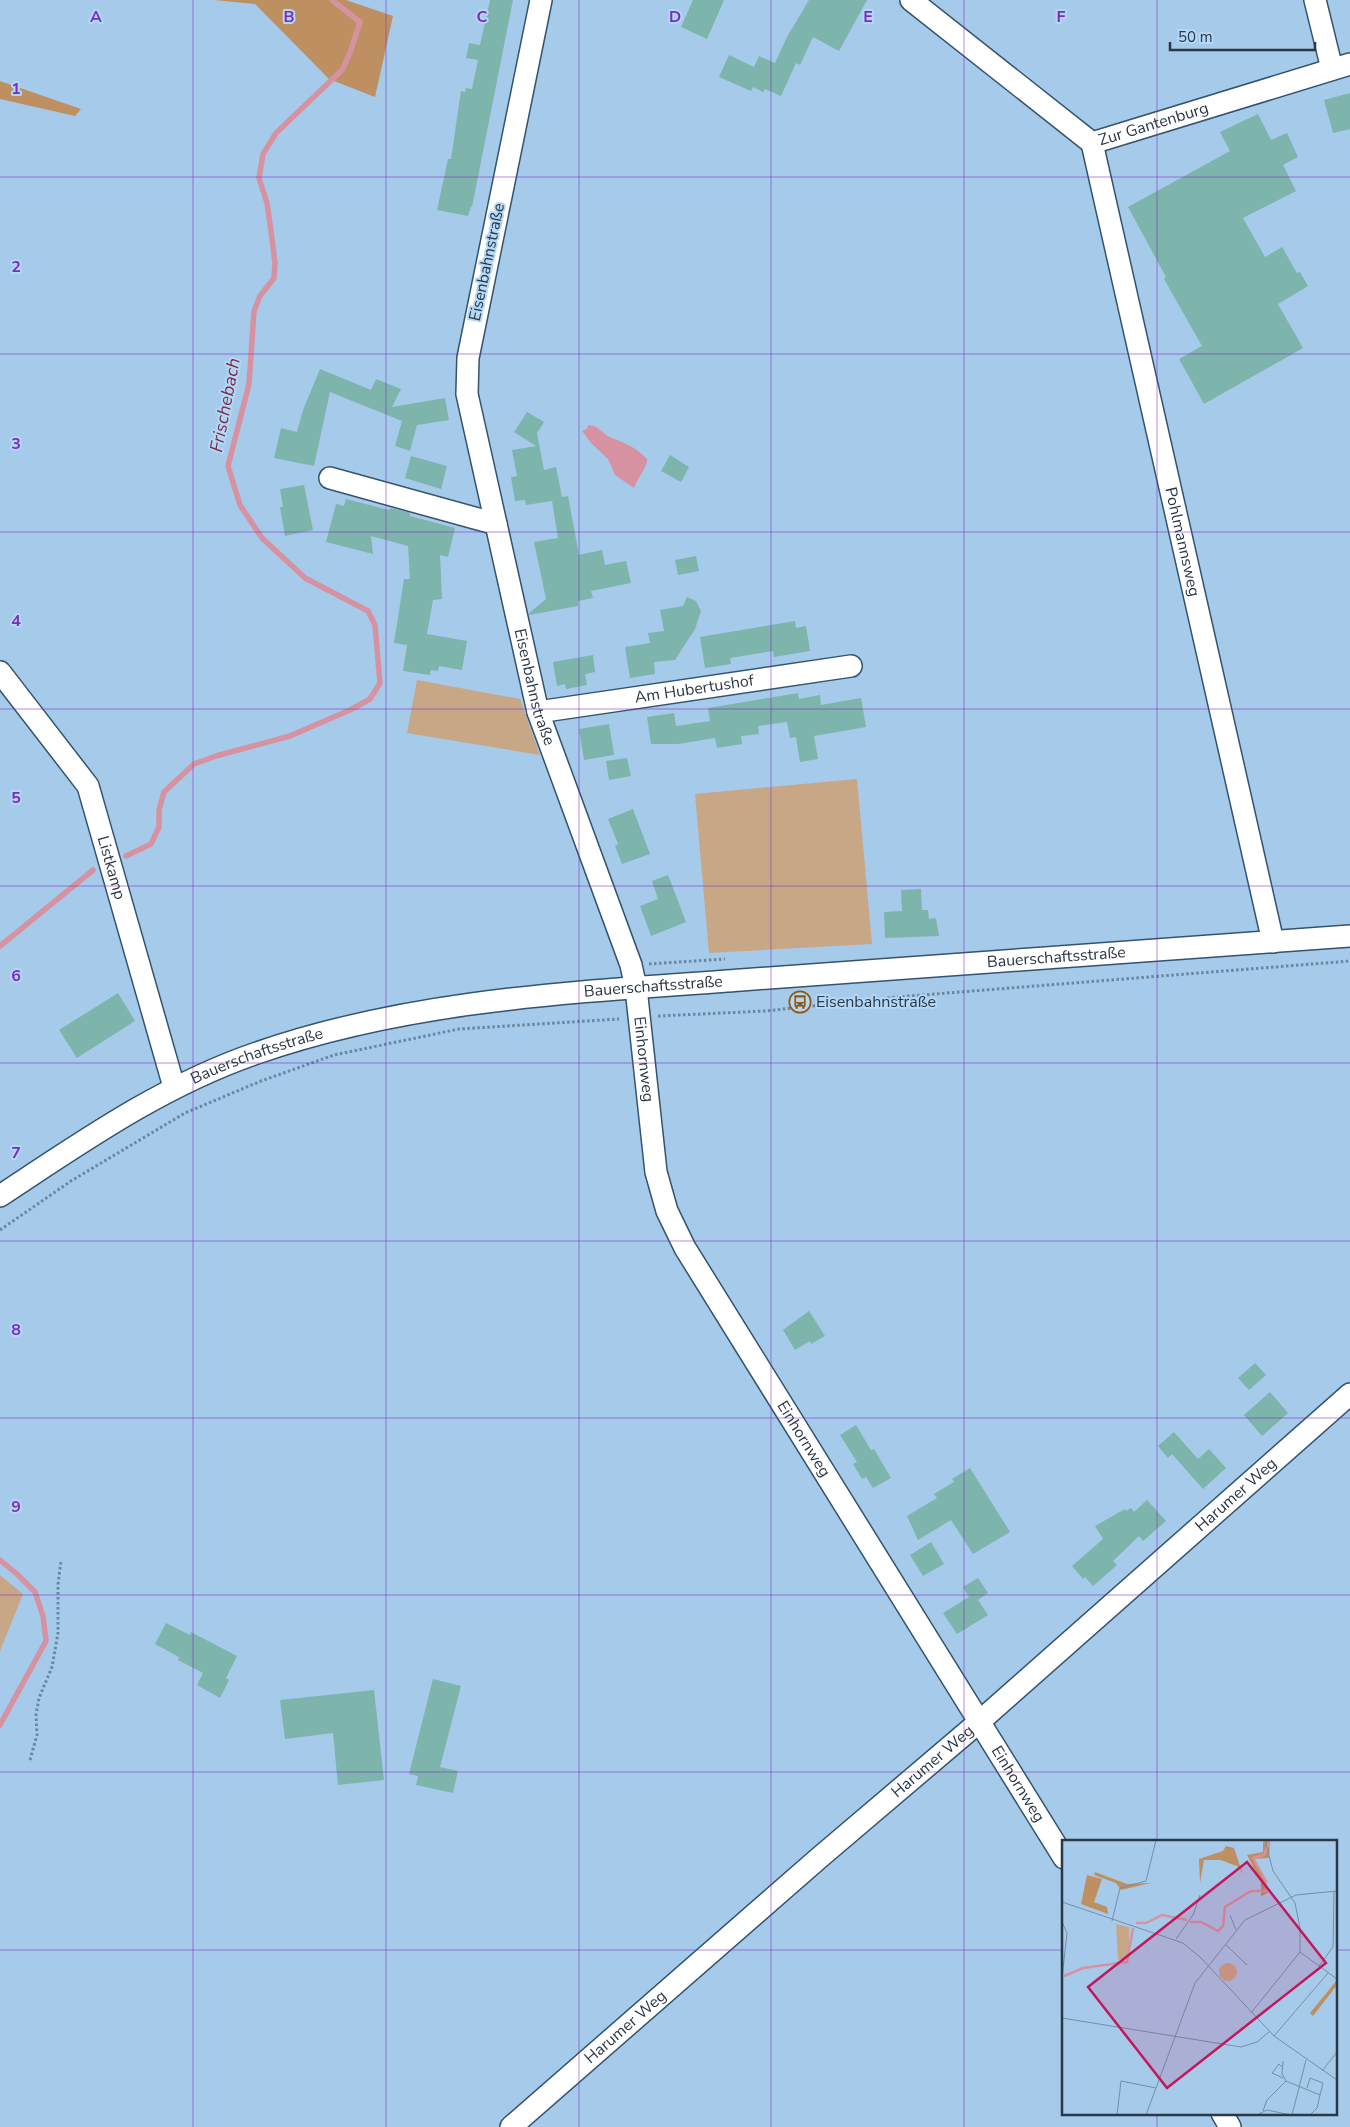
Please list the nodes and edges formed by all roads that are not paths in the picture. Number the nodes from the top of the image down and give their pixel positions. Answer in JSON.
{"nodes":[{"id":1,"x":540,"y":0,"type":"edge"},
{"id":2,"x":910,"y":0,"type":"edge"},
{"id":3,"x":1315,"y":0,"type":"edge"},
{"id":4,"x":1341,"y":67,"type":"edge"},
{"id":5,"x":1092,"y":143,"type":"junction"},
{"id":6,"x":330,"y":478,"type":"dead end"},
{"id":7,"x":496,"y":524,"type":"junction"},
{"id":8,"x":851,"y":666,"type":"dead end"},
{"id":9,"x":0,"y":672,"type":"edge"},
{"id":10,"x":538,"y":712,"type":"junction"},
{"id":11,"x":1350,"y":936,"type":"edge"},
{"id":12,"x":1272,"y":942,"type":"junction"},
{"id":13,"x":636,"y":988,"type":"junction"},
{"id":14,"x":174,"y":1087,"type":"junction"},
{"id":15,"x":0,"y":1196,"type":"edge"},
{"id":16,"x":1350,"y":1394,"type":"edge"},
{"id":17,"x":979,"y":1722,"type":"junction"},
{"id":18,"x":1062,"y":1855,"type":"edge"},
{"id":19,"x":1223,"y":2114,"type":"edge"},
{"id":20,"x":511,"y":2127,"type":"edge"},
{"id":21,"x":1230,"y":2127,"type":"edge"}],
"edges":[{"from":1,"to":7,"type":"street","name":"Eisenbahnstraße"},
{"from":2,"to":5,"type":"street","name":"Zur Gantenburg"},
{"from":3,"to":4,"type":"street"},
{"from":4,"to":5,"type":"street","name":"Zur Gantenburg"},
{"from":5,"to":12,"type":"street","name":"Pohlmannsweg"},
{"from":6,"to":7,"type":"street"},
{"from":7,"to":10,"type":"street","name":"Eisenbahnstraße"},
{"from":8,"to":10,"type":"street","name":"Am Hubertushof"},
{"from":9,"to":14,"type":"street","name":"Listkamp"},
{"from":10,"to":13,"type":"street","name":"Eisenbahnstraße"},
{"from":11,"to":12,"type":"street","name":"Bauerschaftsstraße"},
{"from":12,"to":13,"type":"street","name":"Bauerschaftsstraße"},
{"from":13,"to":14,"type":"street","name":"Bauerschaftsstraße"},
{"from":13,"to":17,"type":"street","name":"Einhornweg"},
{"from":14,"to":15,"type":"street","name":"Bauerschaftsstraße"},
{"from":16,"to":17,"type":"street","name":"Harumer Weg"},
{"from":17,"to":18,"type":"street","name":"Einhornweg"},
{"from":17,"to":20,"type":"street","name":"Harumer Weg"},
{"from":19,"to":21,"type":"street"}]}
